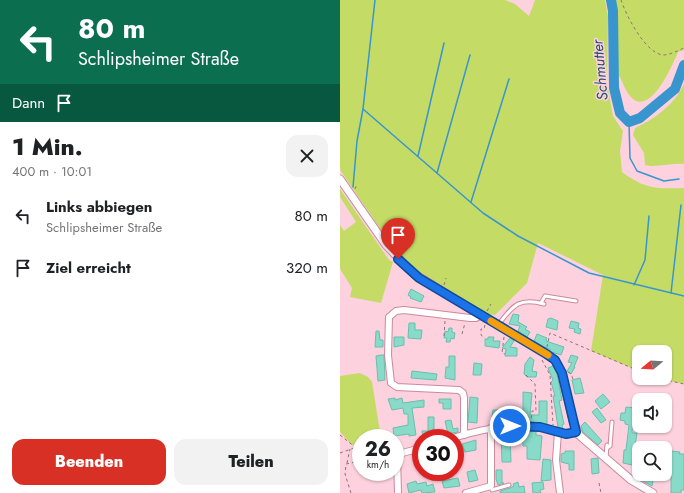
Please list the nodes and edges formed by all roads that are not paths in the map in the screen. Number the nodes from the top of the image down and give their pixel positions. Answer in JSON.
{"nodes":[{"id":1,"x":340,"y":179,"type":"edge"},
{"id":2,"x":576,"y":301,"type":"dead end"},
{"id":3,"x":482,"y":316,"type":"junction"},
{"id":4,"x":498,"y":325,"type":"junction"},
{"id":5,"x":612,"y":422,"type":"dead end"},
{"id":6,"x":491,"y":428,"type":"junction"},
{"id":7,"x":464,"y":429,"type":"edge"},
{"id":8,"x":556,"y":431,"type":"junction"},
{"id":9,"x":576,"y":432,"type":"junction"},
{"id":10,"x":464,"y":435,"type":"edge"},
{"id":11,"x":606,"y":458,"type":"junction"},
{"id":12,"x":397,"y":481,"type":"edge"},
{"id":13,"x":509,"y":485,"type":"dead end"},
{"id":14,"x":492,"y":490,"type":"edge"},
{"id":15,"x":398,"y":493,"type":"edge"},
{"id":16,"x":466,"y":493,"type":"edge"},
{"id":17,"x":560,"y":493,"type":"edge"},
{"id":18,"x":653,"y":493,"type":"edge"}],
"edges":[{"from":1,"to":3,"type":"street"},
{"from":2,"to":4,"type":"lane"},
{"from":3,"to":4,"type":"street"},
{"from":3,"to":7,"type":"street"},
{"from":4,"to":9,"type":"street"},
{"from":5,"to":11,"type":"lane"},
{"from":6,"to":8,"type":"street"},
{"from":6,"to":10,"type":"street"},
{"from":6,"to":14,"type":"street"},
{"from":8,"to":9,"type":"street"},
{"from":8,"to":17,"type":"street"},
{"from":9,"to":11,"type":"street"},
{"from":11,"to":18,"type":"street"},
{"from":12,"to":15,"type":"street"},
{"from":13,"to":14,"type":"lane"},
{"from":14,"to":16,"type":"street"}]}
